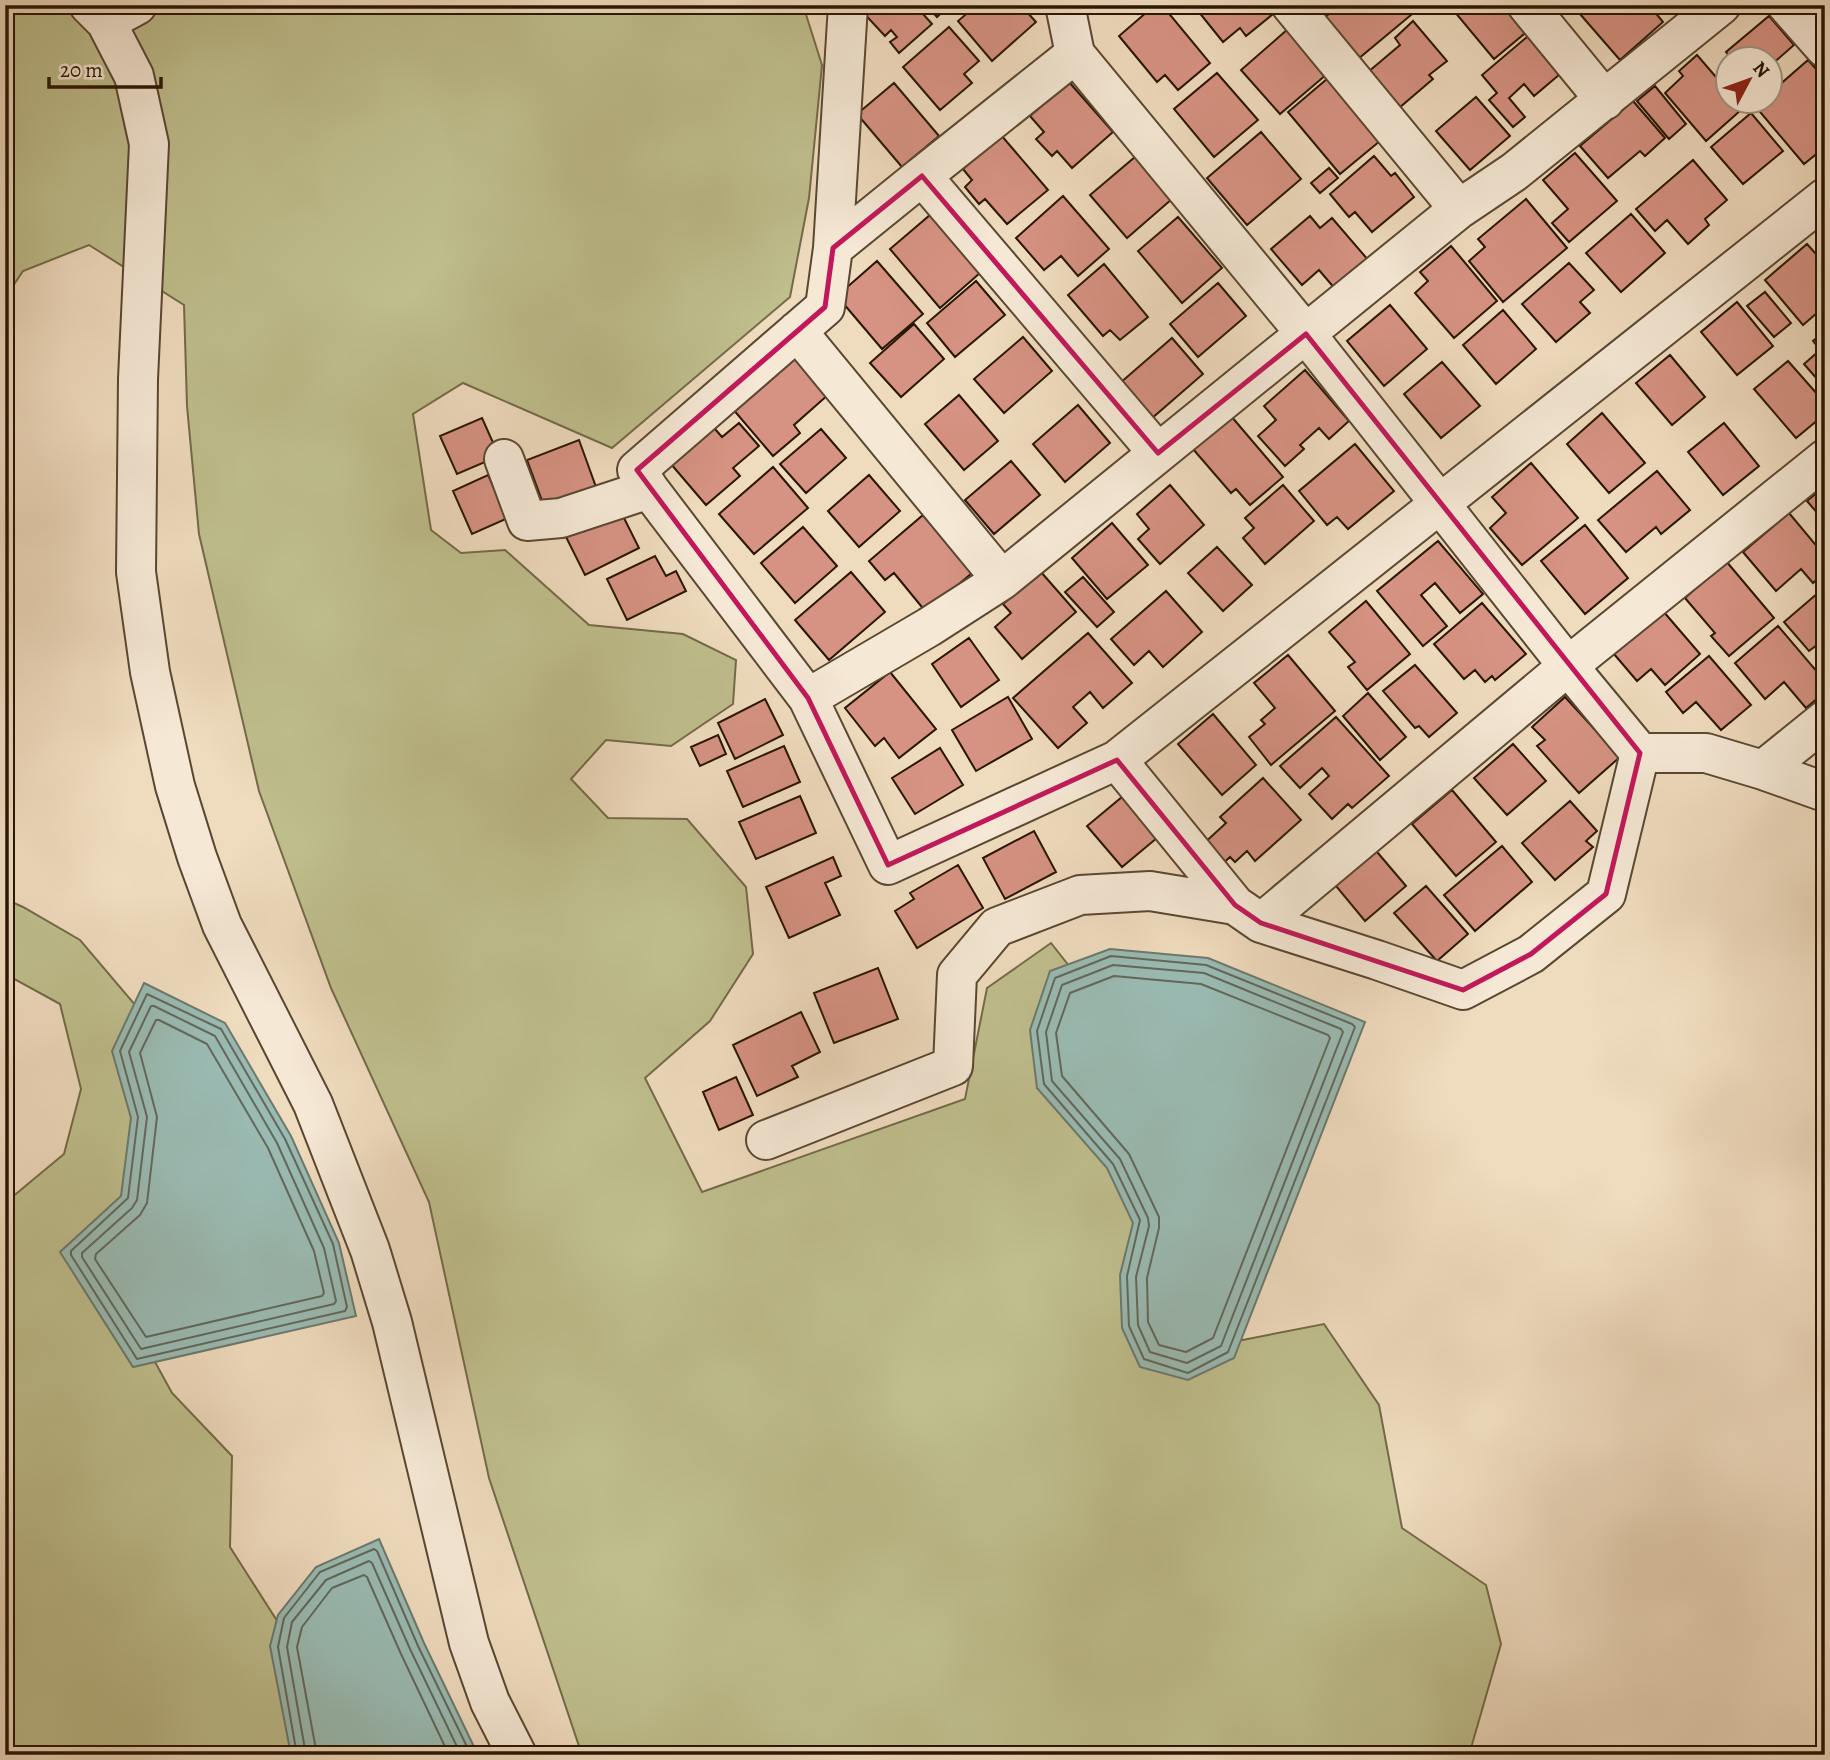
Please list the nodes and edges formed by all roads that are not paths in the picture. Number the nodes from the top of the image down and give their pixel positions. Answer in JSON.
{"nodes":[{"id":1,"x":848,"y":5,"type":"edge"},
{"id":2,"x":1065,"y":5,"type":"edge"},
{"id":3,"x":1292,"y":5,"type":"edge"},
{"id":4,"x":1527,"y":5,"type":"edge"},
{"id":5,"x":1721,"y":5,"type":"edge"},
{"id":6,"x":1787,"y":5,"type":"edge"},
{"id":7,"x":110,"y":11,"type":"edge"},
{"id":8,"x":1825,"y":48,"type":"edge"},
{"id":9,"x":1075,"y":54,"type":"junction"},
{"id":10,"x":1605,"y":100,"type":"junction"},
{"id":11,"x":922,"y":176,"type":"junction"},
{"id":12,"x":1825,"y":198,"type":"edge"},
{"id":13,"x":1459,"y":209,"type":"junction"},
{"id":14,"x":833,"y":248,"type":"junction"},
{"id":15,"x":797,"y":331,"type":"junction"},
{"id":16,"x":1306,"y":334,"type":"junction"},
{"id":17,"x":1158,"y":453,"type":"junction"},
{"id":18,"x":503,"y":459,"type":"dead end"},
{"id":19,"x":1825,"y":459,"type":"edge"},
{"id":20,"x":649,"y":489,"type":"junction"},
{"id":21,"x":1440,"y":504,"type":"junction"},
{"id":22,"x":1002,"y":580,"type":"junction"},
{"id":23,"x":1568,"y":666,"type":"junction"},
{"id":24,"x":808,"y":698,"type":"junction"},
{"id":25,"x":1825,"y":720,"type":"edge"},
{"id":26,"x":1640,"y":753,"type":"junction"},
{"id":27,"x":1117,"y":760,"type":"junction"},
{"id":28,"x":1763,"y":769,"type":"junction"},
{"id":29,"x":1825,"y":792,"type":"edge"},
{"id":30,"x":1248,"y":914,"type":"junction"},
{"id":31,"x":766,"y":1140,"type":"dead end"},
{"id":32,"x":517,"y":1755,"type":"edge"}],
"edges":[{"from":1,"to":14,"type":"street"},
{"from":2,"to":9,"type":"street"},
{"from":3,"to":13,"type":"street"},
{"from":4,"to":10,"type":"street"},
{"from":5,"to":10,"type":"street"},
{"from":6,"to":8,"type":"street"},
{"from":7,"to":32,"type":"street"},
{"from":9,"to":11,"type":"street"},
{"from":9,"to":16,"type":"street"},
{"from":10,"to":13,"type":"street"},
{"from":11,"to":14,"type":"street"},
{"from":11,"to":17,"type":"street"},
{"from":12,"to":21,"type":"street"},
{"from":13,"to":16,"type":"street"},
{"from":14,"to":15,"type":"street"},
{"from":15,"to":20,"type":"street"},
{"from":15,"to":22,"type":"street"},
{"from":16,"to":17,"type":"street"},
{"from":16,"to":21,"type":"street"},
{"from":17,"to":22,"type":"street"},
{"from":18,"to":20,"type":"street"},
{"from":19,"to":23,"type":"street"},
{"from":20,"to":24,"type":"street"},
{"from":21,"to":23,"type":"street"},
{"from":21,"to":27,"type":"street"},
{"from":22,"to":24,"type":"street"},
{"from":23,"to":26,"type":"street"},
{"from":23,"to":30,"type":"street"},
{"from":24,"to":27,"type":"street"},
{"from":25,"to":28,"type":"street"},
{"from":26,"to":28,"type":"street"},
{"from":26,"to":30,"type":"street"},
{"from":27,"to":30,"type":"street"},
{"from":28,"to":29,"type":"street"},
{"from":30,"to":31,"type":"street"}]}
